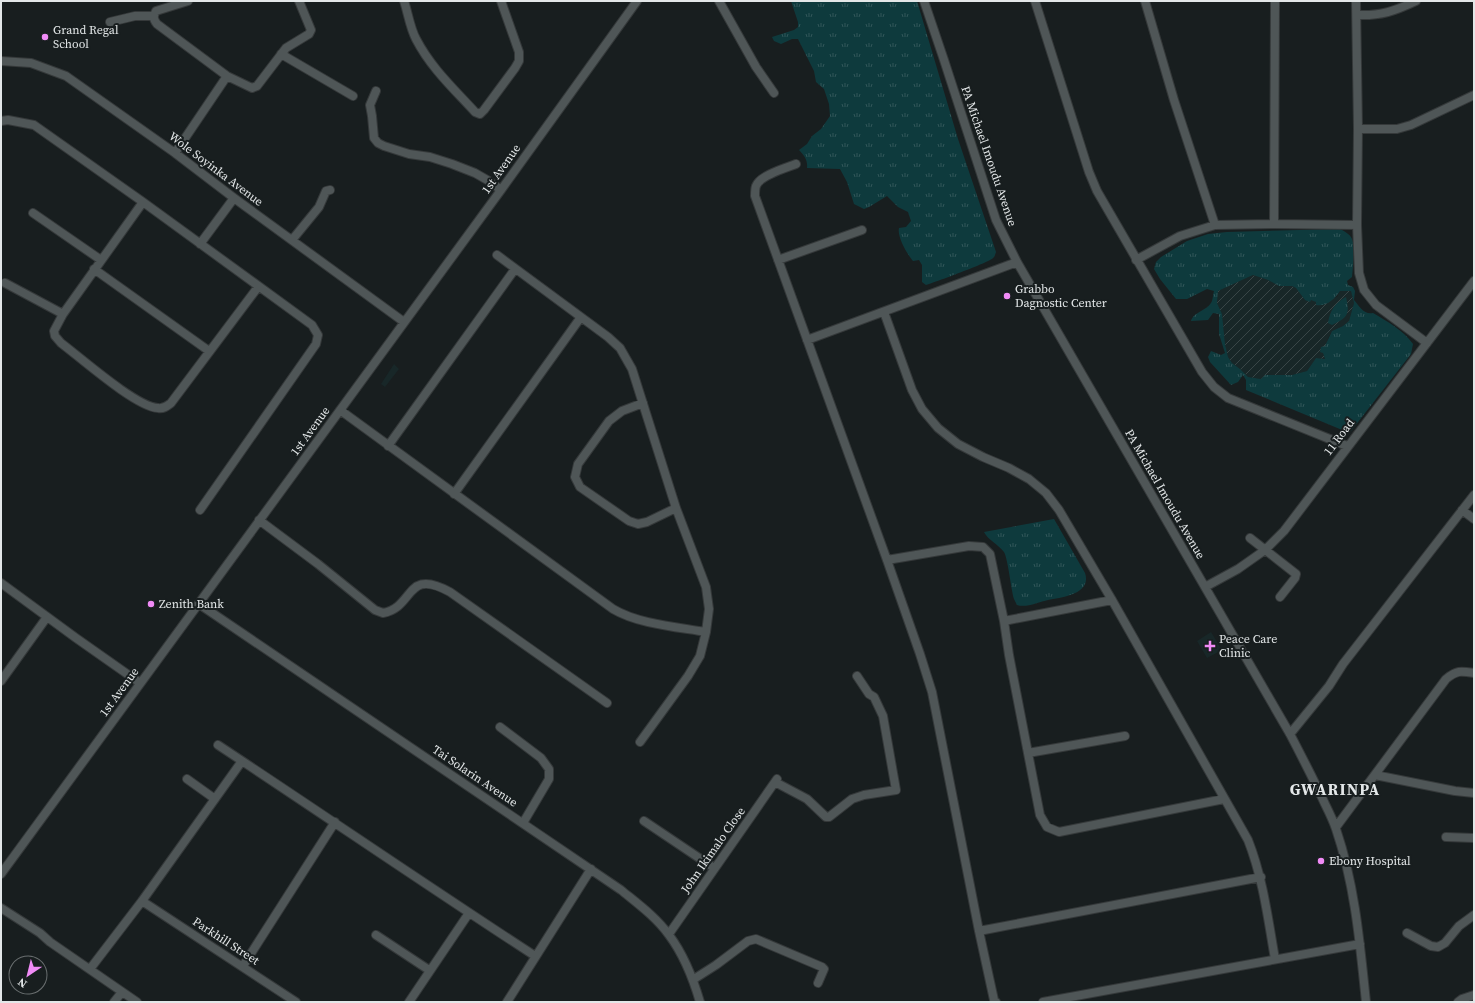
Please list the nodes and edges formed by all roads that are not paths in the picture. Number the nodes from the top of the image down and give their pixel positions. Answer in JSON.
{"nodes":[{"id":1,"x":188,"y":1,"type":"edge"},
{"id":2,"x":299,"y":1,"type":"edge"},
{"id":3,"x":404,"y":1,"type":"edge"},
{"id":4,"x":502,"y":1,"type":"edge"},
{"id":5,"x":637,"y":1,"type":"edge"},
{"id":6,"x":719,"y":1,"type":"edge"},
{"id":7,"x":924,"y":1,"type":"edge"},
{"id":8,"x":1035,"y":1,"type":"edge"},
{"id":9,"x":1145,"y":1,"type":"edge"},
{"id":10,"x":1275,"y":1,"type":"edge"},
{"id":11,"x":1356,"y":1,"type":"edge"},
{"id":12,"x":1416,"y":1,"type":"edge"},
{"id":13,"x":1357,"y":15,"type":"junction"},
{"id":14,"x":153,"y":16,"type":"junction"},
{"id":15,"x":110,"y":22,"type":"dead end"},
{"id":16,"x":281,"y":54,"type":"junction"},
{"id":17,"x":1,"y":61,"type":"edge"},
{"id":18,"x":228,"y":76,"type":"junction"},
{"id":19,"x":376,"y":90,"type":"dead end"},
{"id":20,"x":774,"y":93,"type":"dead end"},
{"id":21,"x":1474,"y":95,"type":"edge"},
{"id":22,"x":353,"y":96,"type":"dead end"},
{"id":23,"x":1,"y":121,"type":"edge"},
{"id":24,"x":1358,"y":130,"type":"junction"},
{"id":25,"x":175,"y":153,"type":"junction"},
{"id":26,"x":796,"y":164,"type":"dead end"},
{"id":27,"x":330,"y":190,"type":"dead end"},
{"id":28,"x":501,"y":190,"type":"junction"},
{"id":29,"x":234,"y":198,"type":"junction"},
{"id":30,"x":143,"y":202,"type":"junction"},
{"id":31,"x":33,"y":213,"type":"dead end"},
{"id":32,"x":1274,"y":224,"type":"junction"},
{"id":33,"x":1214,"y":225,"type":"junction"},
{"id":34,"x":1357,"y":225,"type":"junction"},
{"id":35,"x":862,"y":230,"type":"dead end"},
{"id":36,"x":292,"y":240,"type":"junction"},
{"id":37,"x":200,"y":244,"type":"junction"},
{"id":38,"x":497,"y":255,"type":"dead end"},
{"id":39,"x":101,"y":260,"type":"junction"},
{"id":40,"x":778,"y":260,"type":"junction"},
{"id":41,"x":1136,"y":260,"type":"junction"},
{"id":42,"x":1017,"y":262,"type":"junction"},
{"id":43,"x":94,"y":269,"type":"junction"},
{"id":44,"x":515,"y":269,"type":"junction"},
{"id":45,"x":1474,"y":281,"type":"edge"},
{"id":46,"x":5,"y":283,"type":"dead end"},
{"id":47,"x":258,"y":286,"type":"junction"},
{"id":48,"x":884,"y":312,"type":"junction"},
{"id":49,"x":63,"y":314,"type":"junction"},
{"id":50,"x":581,"y":317,"type":"junction"},
{"id":51,"x":404,"y":322,"type":"junction"},
{"id":52,"x":807,"y":340,"type":"junction"},
{"id":53,"x":1427,"y":343,"type":"junction"},
{"id":54,"x":209,"y":351,"type":"junction"},
{"id":55,"x":643,"y":403,"type":"junction"},
{"id":56,"x":340,"y":410,"type":"junction"},
{"id":57,"x":388,"y":446,"type":"junction"},
{"id":58,"x":1347,"y":446,"type":"junction"},
{"id":59,"x":454,"y":494,"type":"junction"},
{"id":60,"x":1474,"y":494,"type":"edge"},
{"id":61,"x":676,"y":508,"type":"junction"},
{"id":62,"x":200,"y":510,"type":"dead end"},
{"id":63,"x":1462,"y":510,"type":"junction"},
{"id":64,"x":1474,"y":519,"type":"edge"},
{"id":65,"x":259,"y":520,"type":"junction"},
{"id":66,"x":1250,"y":538,"type":"dead end"},
{"id":67,"x":1265,"y":550,"type":"junction"},
{"id":68,"x":887,"y":560,"type":"junction"},
{"id":69,"x":1,"y":583,"type":"edge"},
{"id":70,"x":1206,"y":587,"type":"junction"},
{"id":71,"x":1280,"y":597,"type":"dead end"},
{"id":72,"x":1112,"y":600,"type":"junction"},
{"id":73,"x":199,"y":604,"type":"junction"},
{"id":74,"x":47,"y":617,"type":"junction"},
{"id":75,"x":1004,"y":621,"type":"junction"},
{"id":76,"x":706,"y":632,"type":"junction"},
{"id":77,"x":1474,"y":673,"type":"edge"},
{"id":78,"x":857,"y":676,"type":"dead end"},
{"id":79,"x":1,"y":681,"type":"edge"},
{"id":80,"x":140,"y":683,"type":"junction"},
{"id":81,"x":607,"y":703,"type":"dead end"},
{"id":82,"x":500,"y":727,"type":"dead end"},
{"id":83,"x":1290,"y":734,"type":"junction"},
{"id":84,"x":1125,"y":736,"type":"dead end"},
{"id":85,"x":640,"y":742,"type":"dead end"},
{"id":86,"x":218,"y":745,"type":"dead end"},
{"id":87,"x":1028,"y":753,"type":"junction"},
{"id":88,"x":242,"y":761,"type":"junction"},
{"id":89,"x":1375,"y":775,"type":"junction"},
{"id":90,"x":187,"y":779,"type":"dead end"},
{"id":91,"x":1474,"y":793,"type":"edge"},
{"id":92,"x":215,"y":798,"type":"junction"},
{"id":93,"x":1224,"y":799,"type":"junction"},
{"id":94,"x":644,"y":821,"type":"dead end"},
{"id":95,"x":335,"y":822,"type":"junction"},
{"id":96,"x":522,"y":823,"type":"junction"},
{"id":97,"x":1336,"y":827,"type":"junction"},
{"id":98,"x":1446,"y":837,"type":"dead end"},
{"id":99,"x":1474,"y":838,"type":"edge"},
{"id":100,"x":714,"y":868,"type":"junction"},
{"id":101,"x":591,"y":869,"type":"junction"},
{"id":102,"x":1,"y":874,"type":"edge"},
{"id":103,"x":1261,"y":878,"type":"junction"},
{"id":104,"x":142,"y":900,"type":"junction"},
{"id":105,"x":1,"y":908,"type":"edge"},
{"id":106,"x":469,"y":913,"type":"junction"},
{"id":107,"x":1474,"y":915,"type":"edge"},
{"id":108,"x":979,"y":931,"type":"junction"},
{"id":109,"x":1407,"y":933,"type":"dead end"},
{"id":110,"x":668,"y":934,"type":"junction"},
{"id":111,"x":376,"y":935,"type":"dead end"},
{"id":112,"x":1360,"y":944,"type":"junction"},
{"id":113,"x":535,"y":956,"type":"junction"},
{"id":114,"x":1275,"y":959,"type":"junction"},
{"id":115,"x":243,"y":966,"type":"junction"},
{"id":116,"x":90,"y":969,"type":"junction"},
{"id":117,"x":429,"y":970,"type":"junction"},
{"id":118,"x":694,"y":979,"type":"junction"},
{"id":119,"x":818,"y":983,"type":"dead end"},
{"id":120,"x":122,"y":992,"type":"junction"},
{"id":121,"x":1474,"y":995,"type":"edge"},
{"id":122,"x":114,"y":1002,"type":"edge"},
{"id":123,"x":136,"y":1002,"type":"edge"},
{"id":124,"x":296,"y":1002,"type":"edge"},
{"id":125,"x":408,"y":1002,"type":"edge"},
{"id":126,"x":507,"y":1002,"type":"edge"},
{"id":127,"x":700,"y":1002,"type":"edge"},
{"id":128,"x":996,"y":1002,"type":"edge"},
{"id":129,"x":1043,"y":1002,"type":"edge"},
{"id":130,"x":1366,"y":1002,"type":"edge"},
{"id":131,"x":1458,"y":1002,"type":"edge"}],
"edges":[{"from":1,"to":14,"type":"street"},
{"from":2,"to":16,"type":"street"},
{"from":3,"to":4,"type":"street"},
{"from":5,"to":28,"type":"street","name":"1st Avenue"},
{"from":6,"to":20,"type":"street"},
{"from":7,"to":42,"type":"street","name":"PA Michael Imoudu Avenue"},
{"from":8,"to":41,"type":"street"},
{"from":9,"to":33,"type":"street"},
{"from":10,"to":32,"type":"street"},
{"from":11,"to":13,"type":"street"},
{"from":12,"to":13,"type":"street"},
{"from":13,"to":24,"type":"street"},
{"from":14,"to":15,"type":"street"},
{"from":14,"to":18,"type":"street"},
{"from":16,"to":18,"type":"street"},
{"from":16,"to":22,"type":"street"},
{"from":17,"to":25,"type":"street","name":"Wole Soyinka Avenue"},
{"from":18,"to":25,"type":"street"},
{"from":19,"to":28,"type":"street"},
{"from":21,"to":24,"type":"street"},
{"from":23,"to":30,"type":"street"},
{"from":24,"to":34,"type":"street"},
{"from":25,"to":29,"type":"street","name":"Wole Soyinka Avenue"},
{"from":26,"to":40,"type":"street"},
{"from":27,"to":36,"type":"street"},
{"from":28,"to":51,"type":"street","name":"1st Avenue"},
{"from":29,"to":36,"type":"street","name":"Wole Soyinka Avenue"},
{"from":29,"to":37,"type":"street"},
{"from":30,"to":37,"type":"street"},
{"from":30,"to":39,"type":"street"},
{"from":31,"to":39,"type":"street"},
{"from":32,"to":33,"type":"street"},
{"from":32,"to":34,"type":"street"},
{"from":33,"to":41,"type":"street"},
{"from":34,"to":53,"type":"street"},
{"from":35,"to":40,"type":"street"},
{"from":36,"to":51,"type":"street","name":"Wole Soyinka Avenue"},
{"from":37,"to":47,"type":"street"},
{"from":38,"to":44,"type":"street"},
{"from":39,"to":43,"type":"street"},
{"from":40,"to":52,"type":"street"},
{"from":41,"to":58,"type":"street"},
{"from":42,"to":48,"type":"street"},
{"from":42,"to":70,"type":"street","name":"PA Michael Imoudu Avenue"},
{"from":43,"to":49,"type":"street"},
{"from":43,"to":54,"type":"street"},
{"from":44,"to":50,"type":"street"},
{"from":44,"to":57,"type":"street"},
{"from":45,"to":53,"type":"street","name":"11 Road"},
{"from":46,"to":49,"type":"street"},
{"from":47,"to":54,"type":"street"},
{"from":47,"to":62,"type":"street"},
{"from":48,"to":52,"type":"street"},
{"from":48,"to":72,"type":"street"},
{"from":49,"to":54,"type":"street"},
{"from":50,"to":55,"type":"street"},
{"from":50,"to":59,"type":"street"},
{"from":51,"to":56,"type":"street","name":"1st Avenue"},
{"from":52,"to":68,"type":"street"},
{"from":53,"to":58,"type":"street","name":"11 Road"},
{"from":55,"to":61,"type":"street"},
{"from":55,"to":61,"type":"street"},
{"from":56,"to":57,"type":"street"},
{"from":56,"to":65,"type":"street","name":"1st Avenue"},
{"from":57,"to":59,"type":"street"},
{"from":58,"to":67,"type":"street","name":"11 Road"},
{"from":59,"to":76,"type":"street"},
{"from":60,"to":63,"type":"street"},
{"from":61,"to":76,"type":"street"},
{"from":63,"to":64,"type":"street"},
{"from":63,"to":83,"type":"street"},
{"from":65,"to":73,"type":"street","name":"1st Avenue"},
{"from":65,"to":81,"type":"street"},
{"from":66,"to":67,"type":"street"},
{"from":67,"to":70,"type":"street","name":"11 Road"},
{"from":67,"to":71,"type":"street"},
{"from":68,"to":75,"type":"street"},
{"from":68,"to":108,"type":"street"},
{"from":69,"to":74,"type":"street"},
{"from":70,"to":83,"type":"street","name":"PA Michael Imoudu Avenue"},
{"from":72,"to":75,"type":"street"},
{"from":72,"to":93,"type":"street"},
{"from":73,"to":80,"type":"street","name":"1st Avenue"},
{"from":73,"to":96,"type":"street","name":"Tai Solarin Avenue"},
{"from":74,"to":79,"type":"street"},
{"from":74,"to":80,"type":"street"},
{"from":75,"to":87,"type":"street"},
{"from":76,"to":85,"type":"street"},
{"from":77,"to":89,"type":"street"},
{"from":78,"to":100,"type":"street","name":"John Ikimalo Close"},
{"from":80,"to":102,"type":"street","name":"1st Avenue"},
{"from":82,"to":96,"type":"street"},
{"from":83,"to":97,"type":"street","name":"PA Michael Imoudu Avenue"},
{"from":84,"to":87,"type":"street"},
{"from":86,"to":88,"type":"street"},
{"from":87,"to":93,"type":"street"},
{"from":88,"to":92,"type":"street"},
{"from":88,"to":95,"type":"street"},
{"from":89,"to":91,"type":"street"},
{"from":89,"to":97,"type":"street"},
{"from":90,"to":92,"type":"street"},
{"from":92,"to":104,"type":"street"},
{"from":93,"to":103,"type":"street"},
{"from":94,"to":100,"type":"street"},
{"from":95,"to":106,"type":"street"},
{"from":95,"to":115,"type":"street"},
{"from":96,"to":101,"type":"street","name":"Tai Solarin Avenue"},
{"from":97,"to":112,"type":"street","name":"PA Michael Imoudu Avenue"},
{"from":98,"to":99,"type":"street"},
{"from":100,"to":110,"type":"street","name":"John Ikimalo Close"},
{"from":101,"to":110,"type":"street","name":"Tai Solarin Avenue"},
{"from":101,"to":113,"type":"street"},
{"from":103,"to":108,"type":"street"},
{"from":103,"to":114,"type":"street"},
{"from":104,"to":115,"type":"street","name":"Parkhill Street"},
{"from":104,"to":116,"type":"street"},
{"from":105,"to":116,"type":"street"},
{"from":106,"to":113,"type":"street"},
{"from":106,"to":117,"type":"street"},
{"from":107,"to":109,"type":"street"},
{"from":108,"to":128,"type":"street"},
{"from":110,"to":118,"type":"street","name":"Tai Solarin Avenue"},
{"from":111,"to":117,"type":"street"},
{"from":112,"to":114,"type":"street"},
{"from":112,"to":130,"type":"street","name":"PA Michael Imoudu Avenue"},
{"from":113,"to":126,"type":"street"},
{"from":114,"to":129,"type":"street"},
{"from":115,"to":124,"type":"street","name":"Parkhill Street"},
{"from":116,"to":120,"type":"street"},
{"from":117,"to":125,"type":"street"},
{"from":118,"to":119,"type":"street"},
{"from":118,"to":127,"type":"street","name":"Tai Solarin Avenue"},
{"from":120,"to":122,"type":"street"},
{"from":120,"to":123,"type":"street"},
{"from":121,"to":131,"type":"street"}]}
